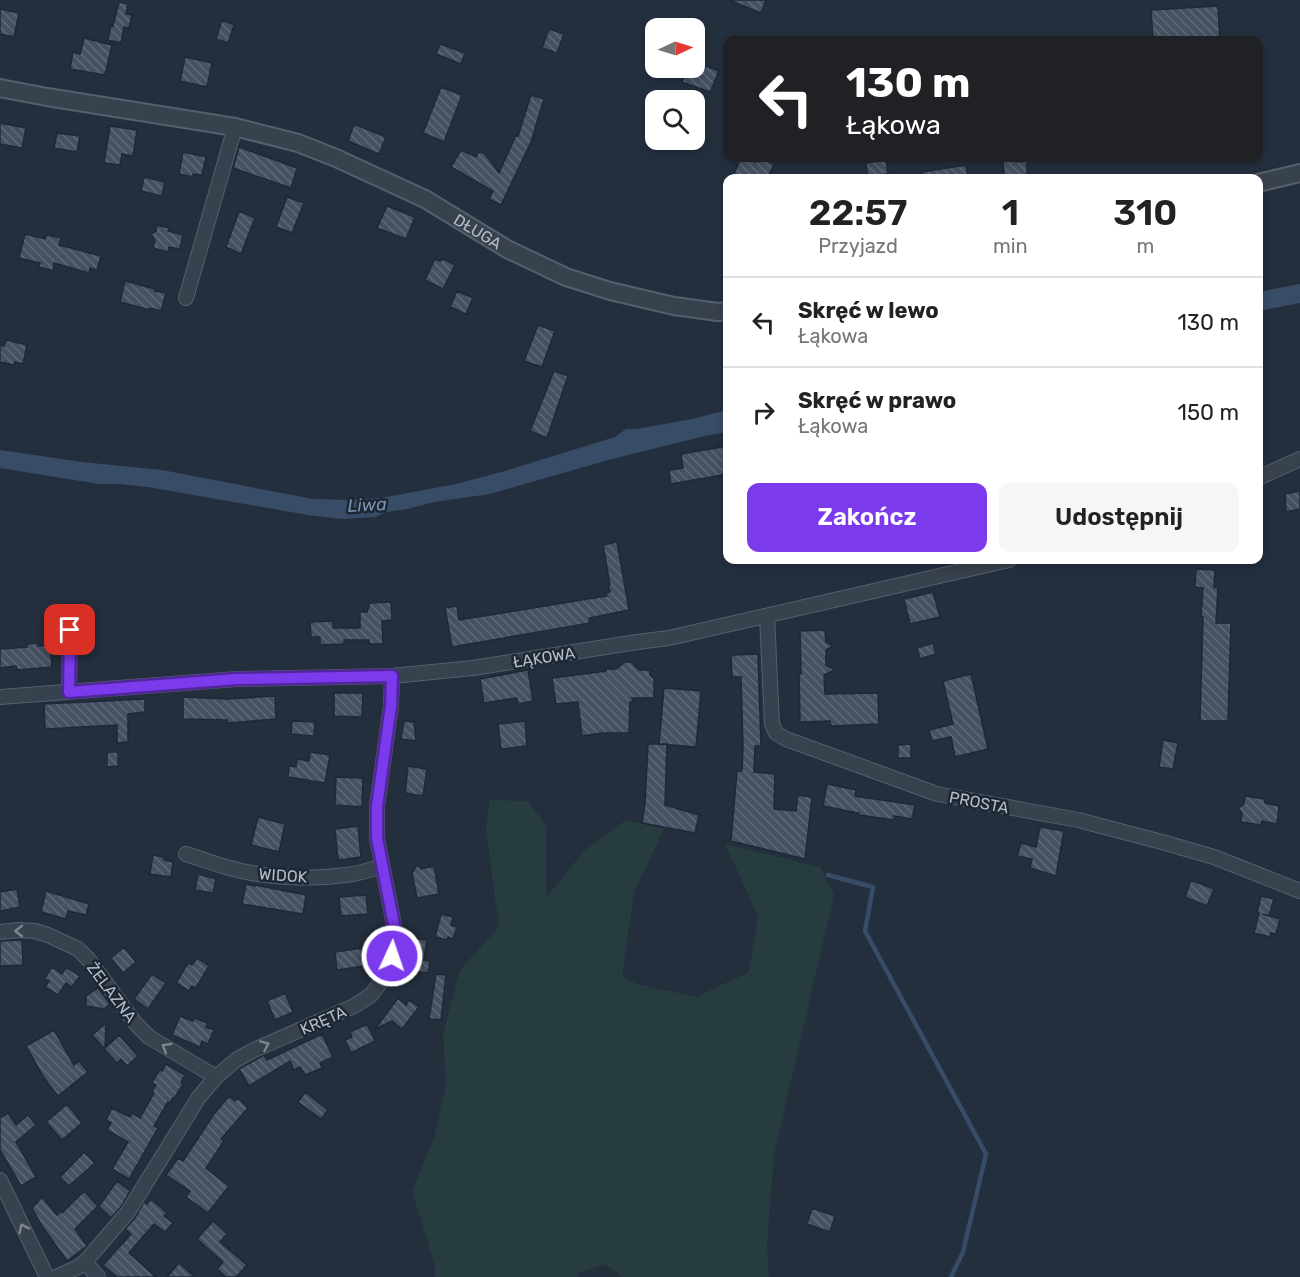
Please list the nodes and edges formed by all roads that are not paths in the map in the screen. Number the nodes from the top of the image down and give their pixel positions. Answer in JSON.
{"nodes":[{"id":1,"x":0,"y":88,"type":"edge"},
{"id":2,"x":235,"y":127,"type":"junction"},
{"id":3,"x":1300,"y":172,"type":"edge"},
{"id":4,"x":1263,"y":182,"type":"edge"},
{"id":5,"x":186,"y":298,"type":"dead end"},
{"id":6,"x":723,"y":312,"type":"edge"},
{"id":7,"x":1300,"y":459,"type":"edge"},
{"id":8,"x":1263,"y":476,"type":"edge"},
{"id":9,"x":992,"y":564,"type":"edge"},
{"id":10,"x":767,"y":616,"type":"junction"},
{"id":11,"x":70,"y":630,"type":"dead end"},
{"id":12,"x":392,"y":676,"type":"junction"},
{"id":13,"x":69,"y":692,"type":"junction"},
{"id":14,"x":0,"y":697,"type":"edge"},
{"id":15,"x":186,"y":854,"type":"dead end"},
{"id":16,"x":382,"y":867,"type":"junction"},
{"id":17,"x":1300,"y":891,"type":"edge"},
{"id":18,"x":0,"y":932,"type":"edge"},
{"id":19,"x":216,"y":1077,"type":"junction"},
{"id":20,"x":0,"y":1180,"type":"edge"},
{"id":21,"x":85,"y":1262,"type":"junction"},
{"id":22,"x":47,"y":1277,"type":"edge"},
{"id":23,"x":56,"y":1277,"type":"edge"},
{"id":24,"x":98,"y":1277,"type":"edge"}],
"edges":[{"from":1,"to":2,"type":"street","name":"DŁUGA"},
{"from":2,"to":5,"type":"street"},
{"from":2,"to":6,"type":"street","name":"DŁUGA"},
{"from":3,"to":4,"type":"street"},
{"from":7,"to":8,"type":"street"},
{"from":9,"to":10,"type":"street","name":"ŁĄKOWA"},
{"from":10,"to":12,"type":"street","name":"ŁĄKOWA"},
{"from":10,"to":17,"type":"street","name":"PROSTA"},
{"from":11,"to":13,"type":"street"},
{"from":12,"to":13,"type":"street","name":"ŁĄKOWA"},
{"from":12,"to":16,"type":"street","name":"KRĘTA"},
{"from":13,"to":14,"type":"street","name":"ŁĄKOWA"},
{"from":15,"to":16,"type":"street","name":"WIDOK"},
{"from":19,"to":16,"type":"street","name":"KRĘTA","one_way":true},
{"from":19,"to":18,"type":"street","name":"ŻELAZNA","one_way":true},
{"from":19,"to":21,"type":"street","name":"KRĘTA"},
{"from":22,"to":20,"type":"street","one_way":true},
{"from":21,"to":23,"type":"street","name":"KRĘTA"},
{"from":21,"to":24,"type":"street"}]}
